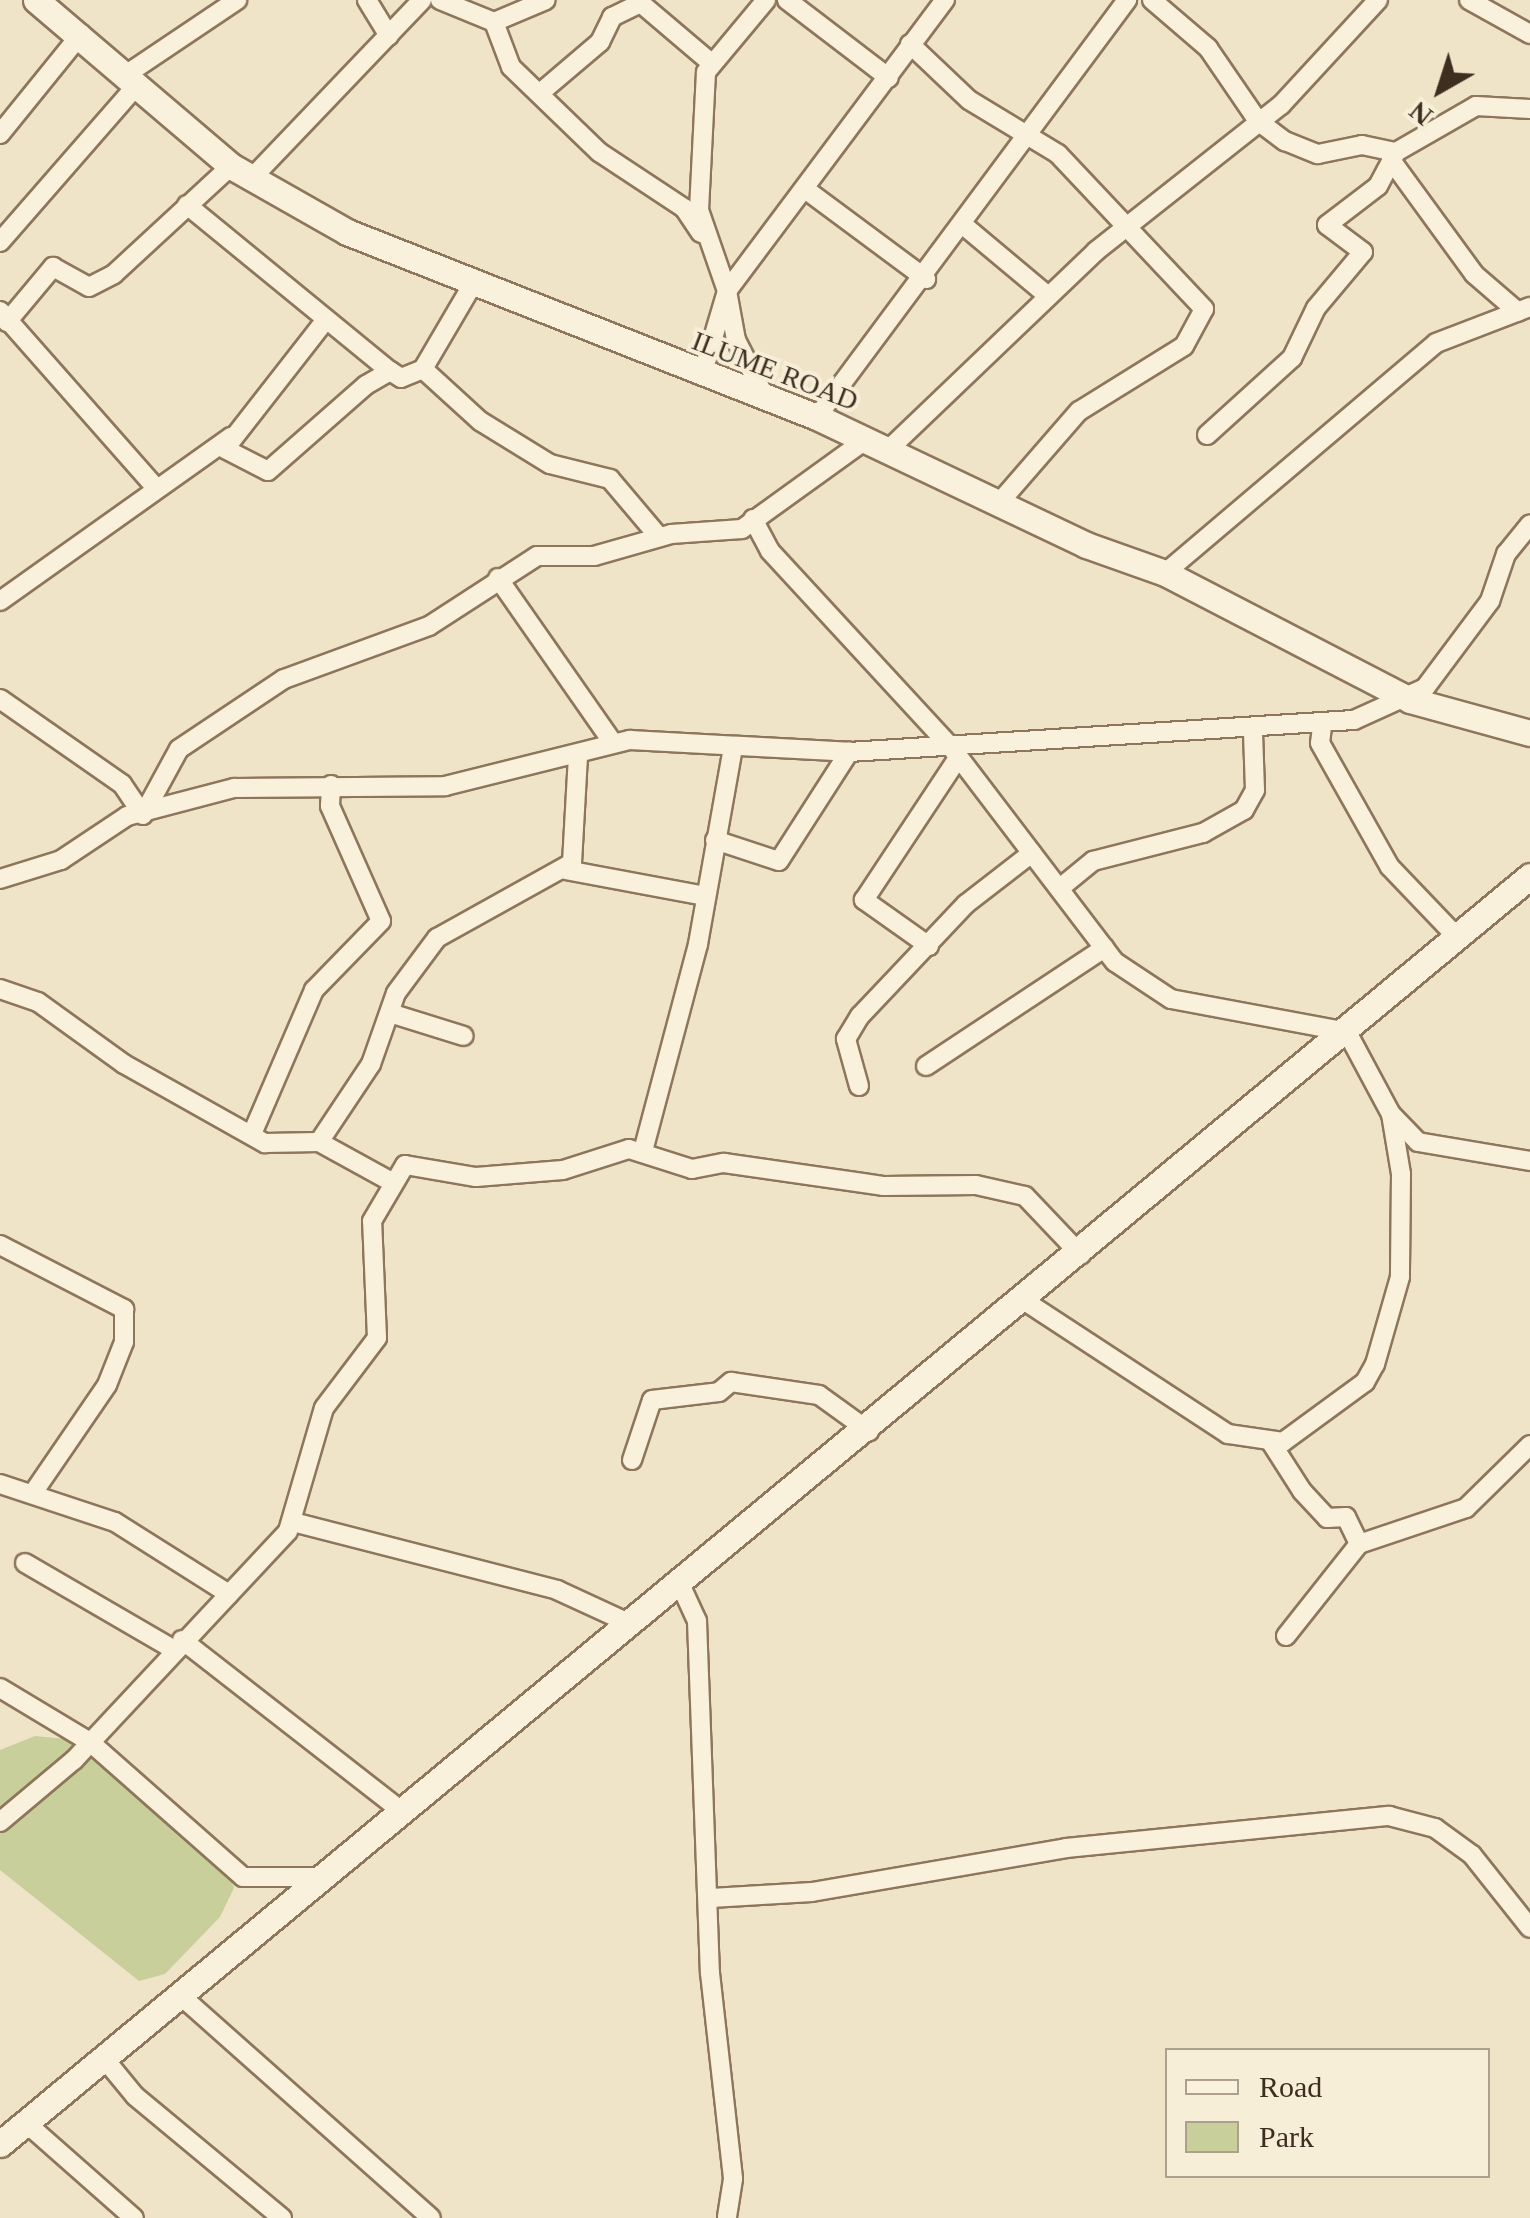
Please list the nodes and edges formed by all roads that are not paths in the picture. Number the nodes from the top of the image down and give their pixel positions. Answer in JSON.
{"nodes":[{"id":1,"x":237,"y":0,"type":"edge"},
{"id":2,"x":367,"y":0,"type":"edge"},
{"id":3,"x":422,"y":0,"type":"edge"},
{"id":4,"x":440,"y":0,"type":"edge"},
{"id":5,"x":546,"y":0,"type":"edge"},
{"id":6,"x":766,"y":0,"type":"edge"},
{"id":7,"x":788,"y":0,"type":"edge"},
{"id":8,"x":945,"y":0,"type":"edge"},
{"id":9,"x":1127,"y":0,"type":"edge"},
{"id":10,"x":1152,"y":0,"type":"edge"},
{"id":11,"x":1378,"y":0,"type":"edge"},
{"id":12,"x":1469,"y":0,"type":"edge"},
{"id":13,"x":44,"y":2,"type":"edge"},
{"id":14,"x":639,"y":2,"type":"edge"},
{"id":15,"x":494,"y":22,"type":"junction"},
{"id":16,"x":81,"y":34,"type":"junction"},
{"id":17,"x":1530,"y":34,"type":"edge"},
{"id":18,"x":389,"y":36,"type":"junction"},
{"id":19,"x":910,"y":44,"type":"junction"},
{"id":20,"x":710,"y":62,"type":"junction"},
{"id":21,"x":889,"y":78,"type":"junction"},
{"id":22,"x":132,"y":79,"type":"junction"},
{"id":23,"x":540,"y":92,"type":"junction"},
{"id":24,"x":1530,"y":109,"type":"edge"},
{"id":25,"x":1258,"y":121,"type":"junction"},
{"id":26,"x":1027,"y":132,"type":"junction"},
{"id":27,"x":0,"y":134,"type":"edge"},
{"id":28,"x":1393,"y":156,"type":"junction"},
{"id":29,"x":241,"y":173,"type":"junction"},
{"id":30,"x":805,"y":189,"type":"junction"},
{"id":31,"x":187,"y":205,"type":"junction"},
{"id":32,"x":962,"y":224,"type":"junction"},
{"id":33,"x":1128,"y":231,"type":"junction"},
{"id":34,"x":0,"y":242,"type":"edge"},
{"id":35,"x":716,"y":253,"type":"junction"},
{"id":36,"x":926,"y":279,"type":"junction"},
{"id":37,"x":474,"y":282,"type":"junction"},
{"id":38,"x":728,"y":291,"type":"junction"},
{"id":39,"x":1048,"y":296,"type":"junction"},
{"id":40,"x":1524,"y":310,"type":"edge"},
{"id":41,"x":4,"y":316,"type":"edge"},
{"id":42,"x":324,"y":322,"type":"junction"},
{"id":43,"x":423,"y":369,"type":"junction"},
{"id":44,"x":390,"y":371,"type":"junction"},
{"id":45,"x":702,"y":374,"type":"junction"},
{"id":46,"x":766,"y":400,"type":"junction"},
{"id":47,"x":817,"y":417,"type":"junction"},
{"id":48,"x":1207,"y":434,"type":"dead end"},
{"id":49,"x":878,"y":445,"type":"junction"},
{"id":50,"x":225,"y":449,"type":"junction"},
{"id":51,"x":156,"y":488,"type":"junction"},
{"id":52,"x":999,"y":502,"type":"junction"},
{"id":53,"x":753,"y":520,"type":"junction"},
{"id":54,"x":1530,"y":524,"type":"edge"},
{"id":55,"x":659,"y":537,"type":"junction"},
{"id":56,"x":1165,"y":573,"type":"junction"},
{"id":57,"x":498,"y":578,"type":"junction"},
{"id":58,"x":0,"y":601,"type":"edge"},
{"id":59,"x":0,"y":699,"type":"edge"},
{"id":60,"x":1410,"y":700,"type":"junction"},
{"id":61,"x":1322,"y":727,"type":"junction"},
{"id":62,"x":1253,"y":732,"type":"junction"},
{"id":63,"x":1530,"y":733,"type":"edge"},
{"id":64,"x":613,"y":743,"type":"junction"},
{"id":65,"x":733,"y":748,"type":"junction"},
{"id":66,"x":849,"y":752,"type":"junction"},
{"id":67,"x":955,"y":752,"type":"junction"},
{"id":68,"x":578,"y":756,"type":"junction"},
{"id":69,"x":330,"y":785,"type":"junction"},
{"id":70,"x":141,"y":812,"type":"junction"},
{"id":71,"x":715,"y":840,"type":"junction"},
{"id":72,"x":1032,"y":853,"type":"junction"},
{"id":73,"x":566,"y":870,"type":"junction"},
{"id":74,"x":1530,"y":876,"type":"edge"},
{"id":75,"x":0,"y":878,"type":"edge"},
{"id":76,"x":1060,"y":888,"type":"junction"},
{"id":77,"x":700,"y":896,"type":"junction"},
{"id":78,"x":1454,"y":934,"type":"junction"},
{"id":79,"x":929,"y":946,"type":"junction"},
{"id":80,"x":1104,"y":948,"type":"junction"},
{"id":81,"x":0,"y":989,"type":"edge"},
{"id":82,"x":390,"y":1013,"type":"junction"},
{"id":83,"x":1348,"y":1032,"type":"junction"},
{"id":84,"x":464,"y":1036,"type":"dead end"},
{"id":85,"x":926,"y":1066,"type":"dead end"},
{"id":86,"x":858,"y":1086,"type":"dead end"},
{"id":87,"x":1391,"y":1114,"type":"junction"},
{"id":88,"x":252,"y":1134,"type":"junction"},
{"id":89,"x":319,"y":1142,"type":"junction"},
{"id":90,"x":642,"y":1150,"type":"junction"},
{"id":91,"x":1530,"y":1161,"type":"edge"},
{"id":92,"x":388,"y":1180,"type":"junction"},
{"id":93,"x":0,"y":1245,"type":"edge"},
{"id":94,"x":1081,"y":1255,"type":"junction"},
{"id":95,"x":1025,"y":1301,"type":"junction"},
{"id":96,"x":870,"y":1432,"type":"junction"},
{"id":97,"x":1272,"y":1444,"type":"junction"},
{"id":98,"x":1530,"y":1446,"type":"edge"},
{"id":99,"x":632,"y":1460,"type":"dead end"},
{"id":100,"x":0,"y":1484,"type":"edge"},
{"id":101,"x":35,"y":1490,"type":"junction"},
{"id":102,"x":293,"y":1522,"type":"junction"},
{"id":103,"x":1359,"y":1544,"type":"junction"},
{"id":104,"x":25,"y":1563,"type":"dead end"},
{"id":105,"x":680,"y":1584,"type":"junction"},
{"id":106,"x":230,"y":1594,"type":"junction"},
{"id":107,"x":631,"y":1624,"type":"junction"},
{"id":108,"x":1286,"y":1636,"type":"dead end"},
{"id":109,"x":177,"y":1645,"type":"junction"},
{"id":110,"x":0,"y":1688,"type":"edge"},
{"id":111,"x":90,"y":1742,"type":"junction"},
{"id":112,"x":403,"y":1812,"type":"junction"},
{"id":113,"x":0,"y":1822,"type":"edge"},
{"id":114,"x":323,"y":1877,"type":"junction"},
{"id":115,"x":712,"y":1898,"type":"junction"},
{"id":116,"x":1530,"y":1928,"type":"edge"},
{"id":117,"x":181,"y":1996,"type":"junction"},
{"id":118,"x":103,"y":2057,"type":"junction"},
{"id":119,"x":25,"y":2122,"type":"junction"},
{"id":120,"x":0,"y":2144,"type":"edge"},
{"id":121,"x":134,"y":2218,"type":"edge"},
{"id":122,"x":282,"y":2218,"type":"edge"},
{"id":123,"x":431,"y":2218,"type":"edge"},
{"id":124,"x":727,"y":2218,"type":"edge"}],
"edges":[{"from":1,"to":22,"type":"street"},
{"from":2,"to":18,"type":"street"},
{"from":3,"to":18,"type":"street"},
{"from":4,"to":15,"type":"street"},
{"from":5,"to":15,"type":"street"},
{"from":6,"to":20,"type":"street"},
{"from":7,"to":21,"type":"street"},
{"from":8,"to":19,"type":"street"},
{"from":9,"to":26,"type":"street"},
{"from":10,"to":25,"type":"street"},
{"from":11,"to":25,"type":"street"},
{"from":12,"to":17,"type":"street"},
{"from":13,"to":16,"type":"street","name":"ILUME ROAD"},
{"from":14,"to":20,"type":"street"},
{"from":14,"to":23,"type":"street"},
{"from":15,"to":23,"type":"street"},
{"from":16,"to":22,"type":"street","name":"ILUME ROAD"},
{"from":16,"to":27,"type":"street"},
{"from":18,"to":29,"type":"street"},
{"from":19,"to":21,"type":"street"},
{"from":19,"to":26,"type":"street"},
{"from":20,"to":35,"type":"street"},
{"from":21,"to":30,"type":"street"},
{"from":22,"to":29,"type":"street","name":"ILUME ROAD"},
{"from":22,"to":34,"type":"street"},
{"from":23,"to":35,"type":"street"},
{"from":24,"to":28,"type":"street"},
{"from":25,"to":28,"type":"street"},
{"from":25,"to":33,"type":"street"},
{"from":26,"to":32,"type":"street"},
{"from":26,"to":33,"type":"street"},
{"from":28,"to":40,"type":"street"},
{"from":28,"to":48,"type":"street"},
{"from":29,"to":31,"type":"street"},
{"from":29,"to":37,"type":"street","name":"ILUME ROAD"},
{"from":30,"to":36,"type":"street"},
{"from":30,"to":38,"type":"street"},
{"from":31,"to":41,"type":"street"},
{"from":31,"to":42,"type":"street"},
{"from":32,"to":36,"type":"street"},
{"from":32,"to":39,"type":"street"},
{"from":33,"to":39,"type":"street"},
{"from":33,"to":52,"type":"street"},
{"from":35,"to":38,"type":"street"},
{"from":36,"to":47,"type":"street"},
{"from":37,"to":43,"type":"street"},
{"from":37,"to":45,"type":"street","name":"ILUME ROAD"},
{"from":38,"to":45,"type":"street"},
{"from":38,"to":46,"type":"street"},
{"from":39,"to":49,"type":"street"},
{"from":40,"to":56,"type":"street"},
{"from":41,"to":51,"type":"street"},
{"from":42,"to":44,"type":"street"},
{"from":42,"to":50,"type":"street"},
{"from":43,"to":44,"type":"street"},
{"from":43,"to":55,"type":"street"},
{"from":44,"to":50,"type":"street"},
{"from":45,"to":46,"type":"street","name":"ILUME ROAD"},
{"from":46,"to":47,"type":"street","name":"ILUME ROAD"},
{"from":47,"to":49,"type":"street","name":"ILUME ROAD"},
{"from":49,"to":52,"type":"street","name":"ILUME ROAD"},
{"from":49,"to":53,"type":"street"},
{"from":50,"to":51,"type":"street"},
{"from":51,"to":58,"type":"street"},
{"from":52,"to":56,"type":"street","name":"ILUME ROAD"},
{"from":53,"to":55,"type":"street"},
{"from":53,"to":67,"type":"street"},
{"from":54,"to":60,"type":"street"},
{"from":55,"to":57,"type":"street"},
{"from":56,"to":60,"type":"street","name":"ILUME ROAD"},
{"from":57,"to":64,"type":"street"},
{"from":57,"to":70,"type":"street"},
{"from":59,"to":70,"type":"street"},
{"from":60,"to":61,"type":"street"},
{"from":60,"to":63,"type":"street","name":"ILUME ROAD"},
{"from":61,"to":62,"type":"street"},
{"from":61,"to":78,"type":"street"},
{"from":62,"to":67,"type":"street"},
{"from":62,"to":76,"type":"street"},
{"from":64,"to":65,"type":"street"},
{"from":64,"to":68,"type":"street"},
{"from":65,"to":66,"type":"street"},
{"from":65,"to":71,"type":"street"},
{"from":66,"to":67,"type":"street"},
{"from":66,"to":71,"type":"street"},
{"from":67,"to":72,"type":"street"},
{"from":67,"to":79,"type":"street"},
{"from":68,"to":69,"type":"street"},
{"from":68,"to":73,"type":"street"},
{"from":69,"to":70,"type":"street"},
{"from":69,"to":88,"type":"street"},
{"from":70,"to":75,"type":"street"},
{"from":71,"to":77,"type":"street"},
{"from":72,"to":76,"type":"street"},
{"from":72,"to":79,"type":"street"},
{"from":73,"to":77,"type":"street"},
{"from":73,"to":82,"type":"street"},
{"from":74,"to":78,"type":"street"},
{"from":76,"to":80,"type":"street"},
{"from":77,"to":90,"type":"street"},
{"from":78,"to":83,"type":"street"},
{"from":79,"to":86,"type":"street"},
{"from":80,"to":83,"type":"street"},
{"from":80,"to":85,"type":"street"},
{"from":81,"to":88,"type":"street"},
{"from":82,"to":84,"type":"street"},
{"from":82,"to":89,"type":"street"},
{"from":83,"to":87,"type":"street"},
{"from":83,"to":94,"type":"street"},
{"from":87,"to":91,"type":"street"},
{"from":87,"to":97,"type":"street"},
{"from":88,"to":89,"type":"street"},
{"from":89,"to":92,"type":"street"},
{"from":90,"to":92,"type":"street"},
{"from":90,"to":94,"type":"street"},
{"from":92,"to":102,"type":"street"},
{"from":93,"to":101,"type":"street"},
{"from":94,"to":95,"type":"street"},
{"from":95,"to":96,"type":"street"},
{"from":95,"to":97,"type":"street"},
{"from":96,"to":99,"type":"street"},
{"from":96,"to":105,"type":"street"},
{"from":97,"to":103,"type":"street"},
{"from":98,"to":103,"type":"street"},
{"from":100,"to":101,"type":"street"},
{"from":101,"to":106,"type":"street"},
{"from":102,"to":106,"type":"street"},
{"from":102,"to":107,"type":"street"},
{"from":103,"to":108,"type":"street"},
{"from":104,"to":109,"type":"street"},
{"from":105,"to":107,"type":"street"},
{"from":105,"to":115,"type":"street"},
{"from":106,"to":109,"type":"street"},
{"from":107,"to":112,"type":"street"},
{"from":109,"to":111,"type":"street"},
{"from":109,"to":112,"type":"street"},
{"from":110,"to":111,"type":"street"},
{"from":111,"to":113,"type":"street"},
{"from":111,"to":114,"type":"street"},
{"from":112,"to":114,"type":"street"},
{"from":114,"to":117,"type":"street"},
{"from":115,"to":116,"type":"street"},
{"from":115,"to":124,"type":"street"},
{"from":117,"to":118,"type":"street"},
{"from":117,"to":123,"type":"street"},
{"from":118,"to":119,"type":"street"},
{"from":118,"to":122,"type":"street"},
{"from":119,"to":120,"type":"street"},
{"from":119,"to":121,"type":"street"}]}
